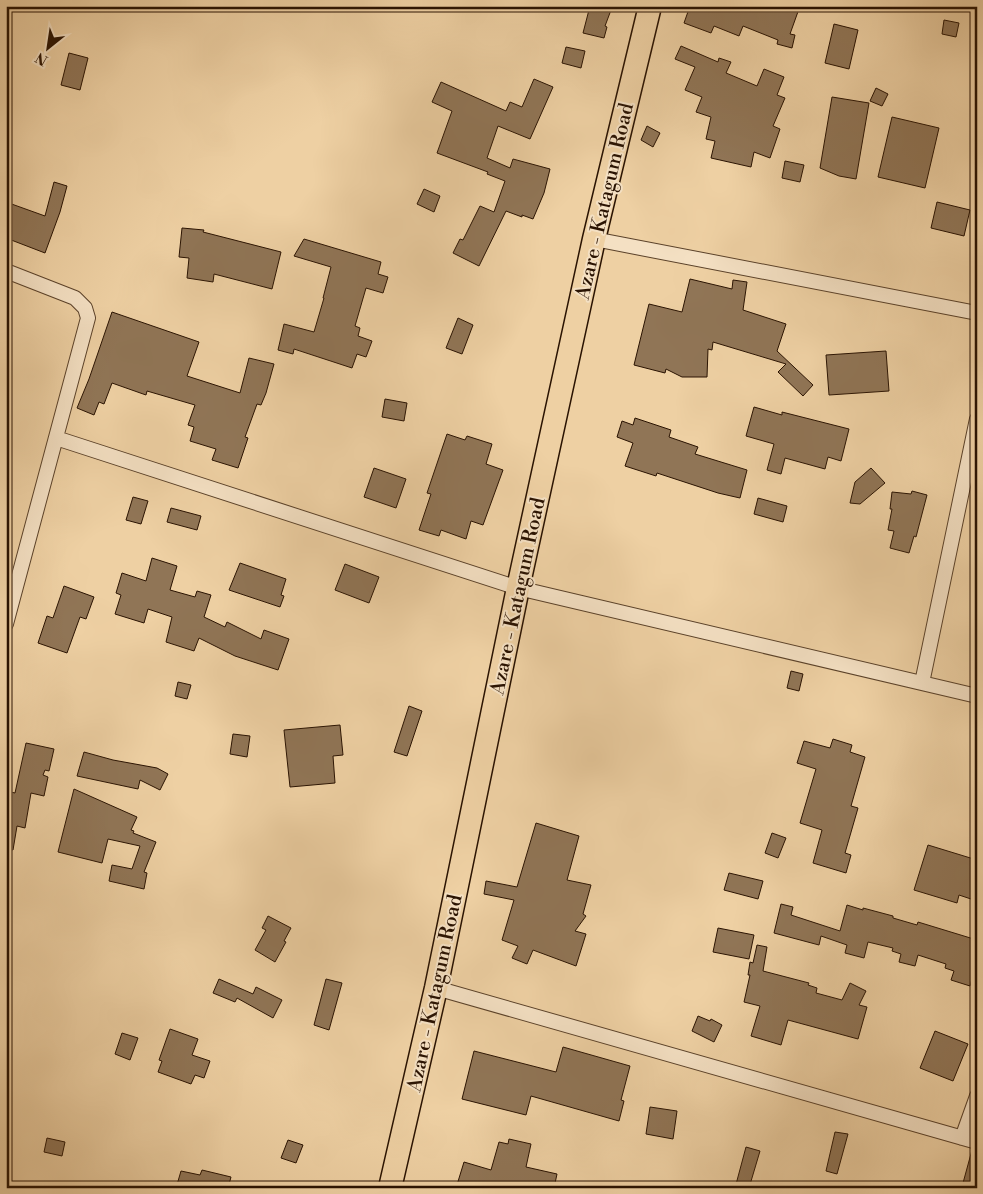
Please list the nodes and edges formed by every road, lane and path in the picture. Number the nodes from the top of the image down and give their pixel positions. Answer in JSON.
{"nodes":[{"id":1,"x":650,"y":6,"type":"edge"},
{"id":2,"x":594,"y":239,"type":"junction"},
{"id":3,"x":6,"y":271,"type":"edge"},
{"id":4,"x":977,"y":313,"type":"edge"},
{"id":5,"x":977,"y":419,"type":"edge"},
{"id":6,"x":56,"y":438,"type":"junction"},
{"id":7,"x":518,"y":588,"type":"junction"},
{"id":8,"x":6,"y":624,"type":"edge"},
{"id":9,"x":922,"y":683,"type":"junction"},
{"id":10,"x":977,"y":696,"type":"edge"},
{"id":11,"x":436,"y":988,"type":"junction"},
{"id":12,"x":977,"y":1096,"type":"edge"},
{"id":13,"x":962,"y":1138,"type":"junction"},
{"id":14,"x":977,"y":1142,"type":"edge"},
{"id":15,"x":390,"y":1188,"type":"edge"}],
"edges":[{"from":1,"to":2,"type":"main road","name":"Azare - Katagum Road"},
{"from":2,"to":4,"type":"street"},
{"from":2,"to":7,"type":"main road","name":"Azare - Katagum Road"},
{"from":3,"to":6,"type":"street"},
{"from":5,"to":9,"type":"street"},
{"from":6,"to":7,"type":"street"},
{"from":6,"to":8,"type":"street"},
{"from":7,"to":9,"type":"street"},
{"from":7,"to":11,"type":"main road","name":"Azare - Katagum Road"},
{"from":9,"to":10,"type":"street"},
{"from":11,"to":13,"type":"street"},
{"from":11,"to":15,"type":"main road","name":"Azare - Katagum Road"},
{"from":12,"to":13,"type":"street"},
{"from":13,"to":14,"type":"street"}]}
